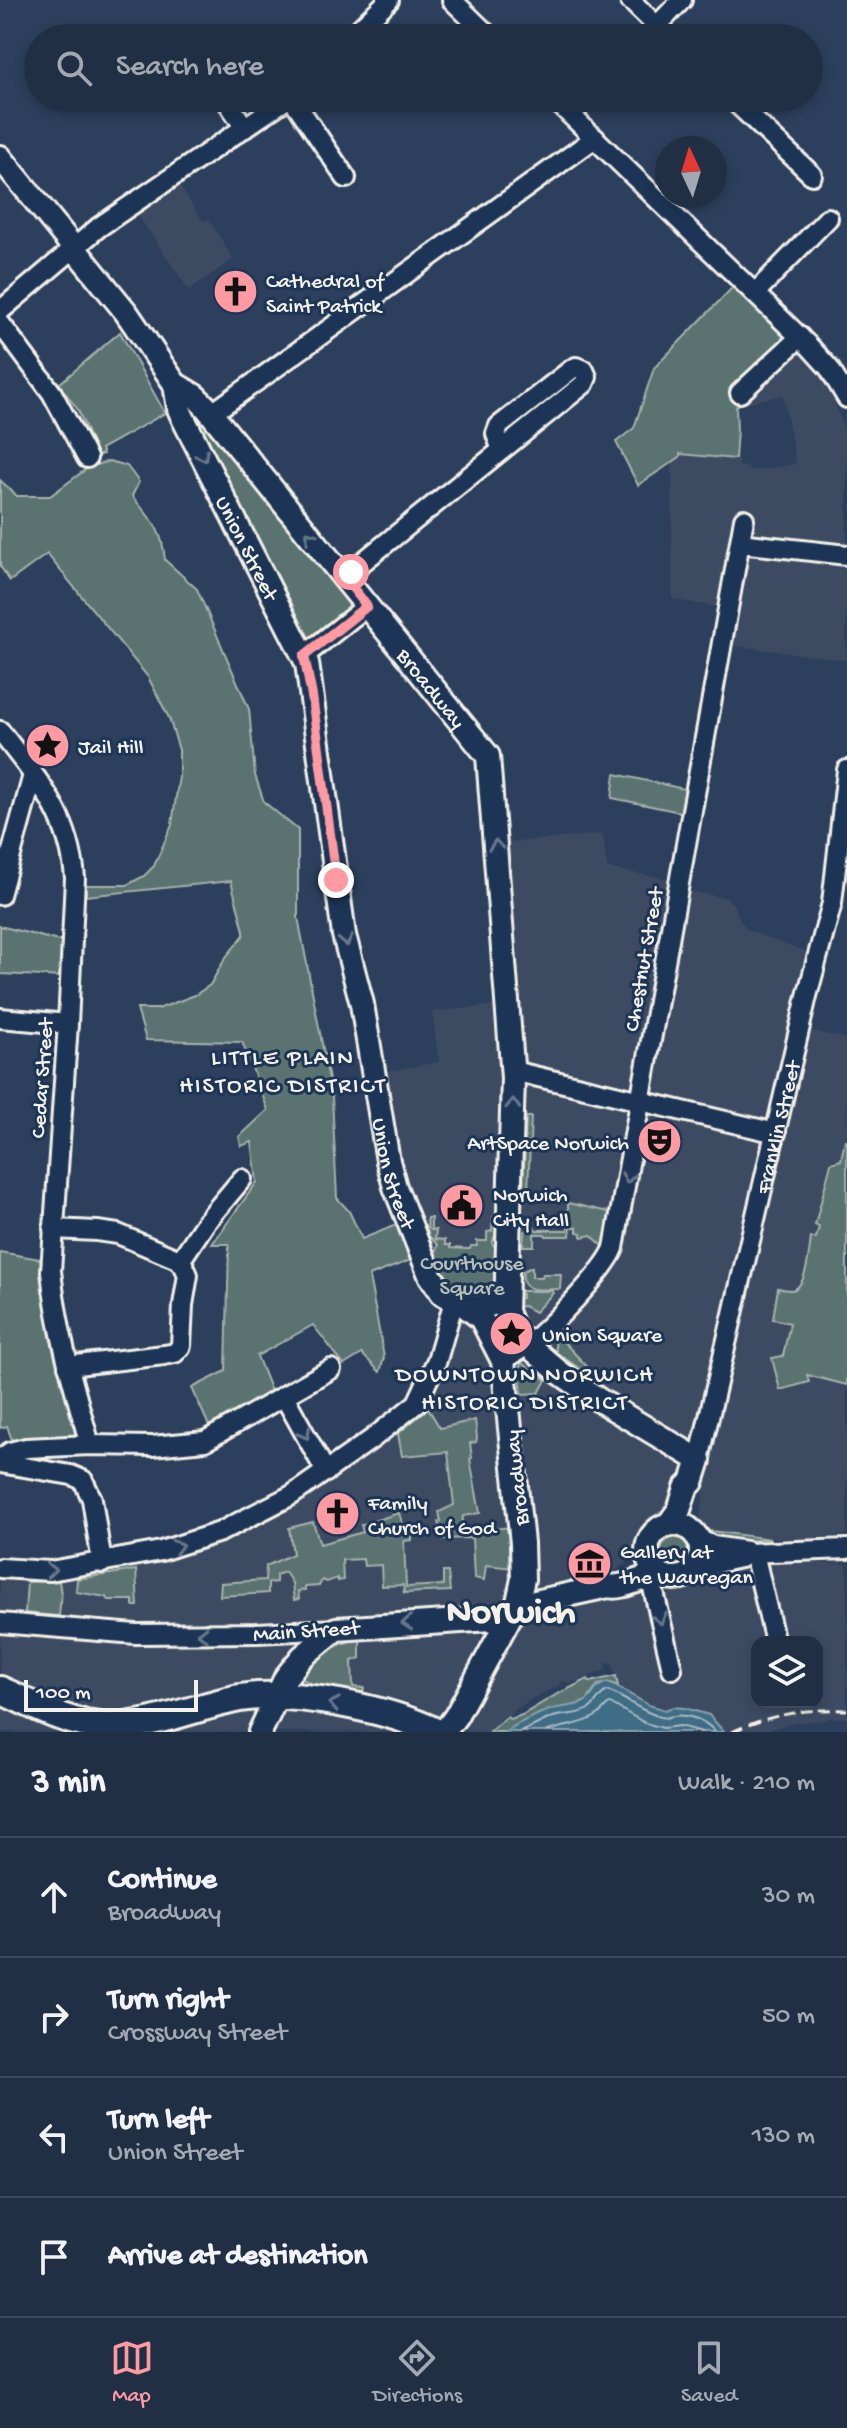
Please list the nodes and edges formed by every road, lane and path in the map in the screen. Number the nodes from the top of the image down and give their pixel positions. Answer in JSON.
{"nodes":[{"id":1,"x":389,"y":0,"type":"edge"},
{"id":2,"x":452,"y":0,"type":"edge"},
{"id":3,"x":630,"y":0,"type":"edge"},
{"id":4,"x":682,"y":0,"type":"edge"},
{"id":5,"x":364,"y":24,"type":"edge"},
{"id":6,"x":477,"y":24,"type":"edge"},
{"id":7,"x":649,"y":24,"type":"edge"},
{"id":8,"x":664,"y":24,"type":"edge"},
{"id":9,"x":234,"y":112,"type":"edge"},
{"id":10,"x":269,"y":112,"type":"edge"},
{"id":11,"x":300,"y":112,"type":"edge"},
{"id":12,"x":568,"y":112,"type":"edge"},
{"id":13,"x":574,"y":112,"type":"edge"},
{"id":14,"x":746,"y":112,"type":"edge"},
{"id":15,"x":571,"y":115,"type":"junction"},
{"id":16,"x":245,"y":128,"type":"junction"},
{"id":17,"x":595,"y":138,"type":"junction"},
{"id":18,"x":0,"y":157,"type":"edge"},
{"id":19,"x":812,"y":175,"type":"dead end"},
{"id":20,"x":346,"y":178,"type":"dead end"},
{"id":21,"x":828,"y":218,"type":"dead end"},
{"id":22,"x":74,"y":248,"type":"junction"},
{"id":23,"x":755,"y":293,"type":"junction"},
{"id":24,"x":0,"y":311,"type":"edge"},
{"id":25,"x":0,"y":323,"type":"edge"},
{"id":26,"x":800,"y":337,"type":"junction"},
{"id":27,"x":175,"y":384,"type":"junction"},
{"id":28,"x":846,"y":388,"type":"edge"},
{"id":29,"x":740,"y":393,"type":"dead end"},
{"id":30,"x":211,"y":414,"type":"junction"},
{"id":31,"x":502,"y":450,"type":"junction"},
{"id":32,"x":87,"y":458,"type":"dead end"},
{"id":33,"x":744,"y":519,"type":"dead end"},
{"id":34,"x":740,"y":543,"type":"junction"},
{"id":35,"x":847,"y":555,"type":"edge"},
{"id":36,"x":344,"y":577,"type":"junction"},
{"id":37,"x":367,"y":606,"type":"junction"},
{"id":38,"x":304,"y":656,"type":"junction"},
{"id":39,"x":0,"y":731,"type":"edge"},
{"id":40,"x":847,"y":770,"type":"edge"},
{"id":41,"x":33,"y":775,"type":"junction"},
{"id":42,"x":844,"y":836,"type":"edge"},
{"id":43,"x":1,"y":888,"type":"edge"},
{"id":44,"x":840,"y":899,"type":"edge"},
{"id":45,"x":0,"y":1018,"type":"edge"},
{"id":46,"x":68,"y":1024,"type":"junction"},
{"id":47,"x":513,"y":1071,"type":"junction"},
{"id":48,"x":642,"y":1101,"type":"junction"},
{"id":49,"x":776,"y":1133,"type":"junction"},
{"id":50,"x":242,"y":1179,"type":"dead end"},
{"id":51,"x":53,"y":1229,"type":"junction"},
{"id":52,"x":180,"y":1261,"type":"junction"},
{"id":53,"x":506,"y":1294,"type":"junction"},
{"id":54,"x":459,"y":1303,"type":"junction"},
{"id":55,"x":527,"y":1346,"type":"junction"},
{"id":56,"x":502,"y":1360,"type":"junction"},
{"id":57,"x":68,"y":1366,"type":"junction"},
{"id":58,"x":331,"y":1369,"type":"dead end"},
{"id":59,"x":284,"y":1396,"type":"junction"},
{"id":60,"x":90,"y":1445,"type":"junction"},
{"id":61,"x":699,"y":1460,"type":"junction"},
{"id":62,"x":0,"y":1461,"type":"edge"},
{"id":63,"x":326,"y":1472,"type":"junction"},
{"id":64,"x":692,"y":1482,"type":"junction"},
{"id":65,"x":668,"y":1525,"type":"junction"},
{"id":66,"x":697,"y":1537,"type":"junction"},
{"id":67,"x":648,"y":1545,"type":"junction"},
{"id":68,"x":847,"y":1549,"type":"edge"},
{"id":69,"x":751,"y":1553,"type":"junction"},
{"id":70,"x":102,"y":1563,"type":"junction"},
{"id":71,"x":0,"y":1568,"type":"edge"},
{"id":72,"x":690,"y":1573,"type":"junction"},
{"id":73,"x":661,"y":1575,"type":"junction"},
{"id":74,"x":637,"y":1579,"type":"junction"},
{"id":75,"x":608,"y":1586,"type":"junction"},
{"id":76,"x":511,"y":1612,"type":"junction"},
{"id":77,"x":0,"y":1623,"type":"edge"},
{"id":78,"x":336,"y":1629,"type":"junction"},
{"id":79,"x":773,"y":1636,"type":"edge"},
{"id":80,"x":672,"y":1669,"type":"dead end"},
{"id":81,"x":0,"y":1690,"type":"edge"},
{"id":82,"x":277,"y":1696,"type":"junction"},
{"id":83,"x":260,"y":1732,"type":"edge"},
{"id":84,"x":436,"y":1732,"type":"edge"},
{"id":85,"x":444,"y":1732,"type":"edge"}],
"edges":[{"from":1,"to":5,"type":"street"},
{"from":2,"to":6,"type":"street"},
{"from":3,"to":7,"type":"street"},
{"from":4,"to":8,"type":"street"},
{"from":9,"to":16,"type":"street"},
{"from":10,"to":16,"type":"street"},
{"from":11,"to":20,"type":"street"},
{"from":12,"to":15,"type":"street"},
{"from":13,"to":15,"type":"street"},
{"from":14,"to":19,"type":"street"},
{"from":15,"to":17,"type":"street"},
{"from":16,"to":22,"type":"street"},
{"from":17,"to":23,"type":"street"},
{"from":17,"to":30,"type":"street"},
{"from":18,"to":22,"type":"main road","name":"Broadway"},
{"from":21,"to":23,"type":"street"},
{"from":22,"to":24,"type":"street"},
{"from":22,"to":27,"type":"main road","name":"Broadway"},
{"from":23,"to":26,"type":"street"},
{"from":25,"to":32,"type":"street"},
{"from":26,"to":28,"type":"street"},
{"from":26,"to":29,"type":"street"},
{"from":27,"to":30,"type":"main road","name":"Broadway"},
{"from":27,"to":38,"type":"main road","name":"Union Street","one_way":true},
{"from":36,"to":30,"type":"main road","name":"Broadway","one_way":true},
{"from":31,"to":31,"type":"street"},
{"from":31,"to":36,"type":"street"},
{"from":33,"to":34,"type":"street","name":"Chestnut Street"},
{"from":34,"to":35,"type":"street"},
{"from":34,"to":48,"type":"street","name":"Chestnut Street"},
{"from":36,"to":37,"type":"main road","name":"Broadway"},
{"from":37,"to":38,"type":"street"},
{"from":47,"to":37,"type":"main road","name":"Broadway","one_way":true},
{"from":38,"to":54,"type":"main road","name":"Union Street","one_way":true},
{"from":39,"to":41,"type":"street","name":"Cedar Street"},
{"from":40,"to":42,"type":"street","name":"Franklin Street"},
{"from":41,"to":43,"type":"street"},
{"from":41,"to":46,"type":"street","name":"Cedar Street"},
{"from":42,"to":44,"type":"street","name":"Franklin Street"},
{"from":44,"to":49,"type":"street","name":"Franklin Street"},
{"from":45,"to":46,"type":"street"},
{"from":46,"to":51,"type":"street","name":"Cedar Street"},
{"from":47,"to":48,"type":"street"},
{"from":53,"to":47,"type":"main road","name":"Broadway","one_way":true},
{"from":48,"to":49,"type":"street"},
{"from":48,"to":55,"type":"street","name":"Chestnut Street","one_way":true},
{"from":49,"to":61,"type":"street","name":"Franklin Street"},
{"from":50,"to":52,"type":"street"},
{"from":51,"to":52,"type":"street"},
{"from":51,"to":57,"type":"street","name":"Cedar Street"},
{"from":52,"to":57,"type":"street"},
{"from":53,"to":54,"type":"main road"},
{"from":53,"to":55,"type":"main road","name":"Broadway"},
{"from":54,"to":56,"type":"main road","name":"Broadway"},
{"from":54,"to":63,"type":"street"},
{"from":55,"to":56,"type":"street","name":"Chestnut Street"},
{"from":55,"to":61,"type":"main road"},
{"from":56,"to":76,"type":"main road","name":"Broadway"},
{"from":57,"to":60,"type":"street","name":"Cedar Street"},
{"from":58,"to":59,"type":"street"},
{"from":59,"to":60,"type":"street"},
{"from":59,"to":63,"type":"street","one_way":true},
{"from":60,"to":62,"type":"street"},
{"from":61,"to":64,"type":"main road","name":"Franklin Street"},
{"from":62,"to":70,"type":"street"},
{"from":70,"to":63,"type":"street","one_way":true},
{"from":64,"to":65,"type":"main road","name":"Franklin Street"},
{"from":64,"to":66,"type":"main road","name":"Franklin Street"},
{"from":65,"to":66,"type":"main road"},
{"from":65,"to":67,"type":"main road"},
{"from":66,"to":69,"type":"street"},
{"from":66,"to":72,"type":"main road"},
{"from":67,"to":73,"type":"main road"},
{"from":67,"to":75,"type":"main road","name":"Main Street"},
{"from":68,"to":69,"type":"street"},
{"from":69,"to":72,"type":"street"},
{"from":69,"to":79,"type":"street"},
{"from":71,"to":70,"type":"street","one_way":true},
{"from":72,"to":73,"type":"main road"},
{"from":73,"to":74,"type":"main road","name":"Main Street"},
{"from":74,"to":75,"type":"main road","name":"Main Street"},
{"from":74,"to":80,"type":"street","one_way":true},
{"from":75,"to":76,"type":"main road","name":"Main Street"},
{"from":76,"to":78,"type":"main road","name":"Main Street","one_way":true},
{"from":76,"to":85,"type":"main road"},
{"from":78,"to":77,"type":"street","name":"Main Street","one_way":true},
{"from":78,"to":82,"type":"main road"},
{"from":81,"to":82,"type":"highway"},
{"from":82,"to":83,"type":"main road"},
{"from":84,"to":82,"type":"highway","one_way":true}]}
